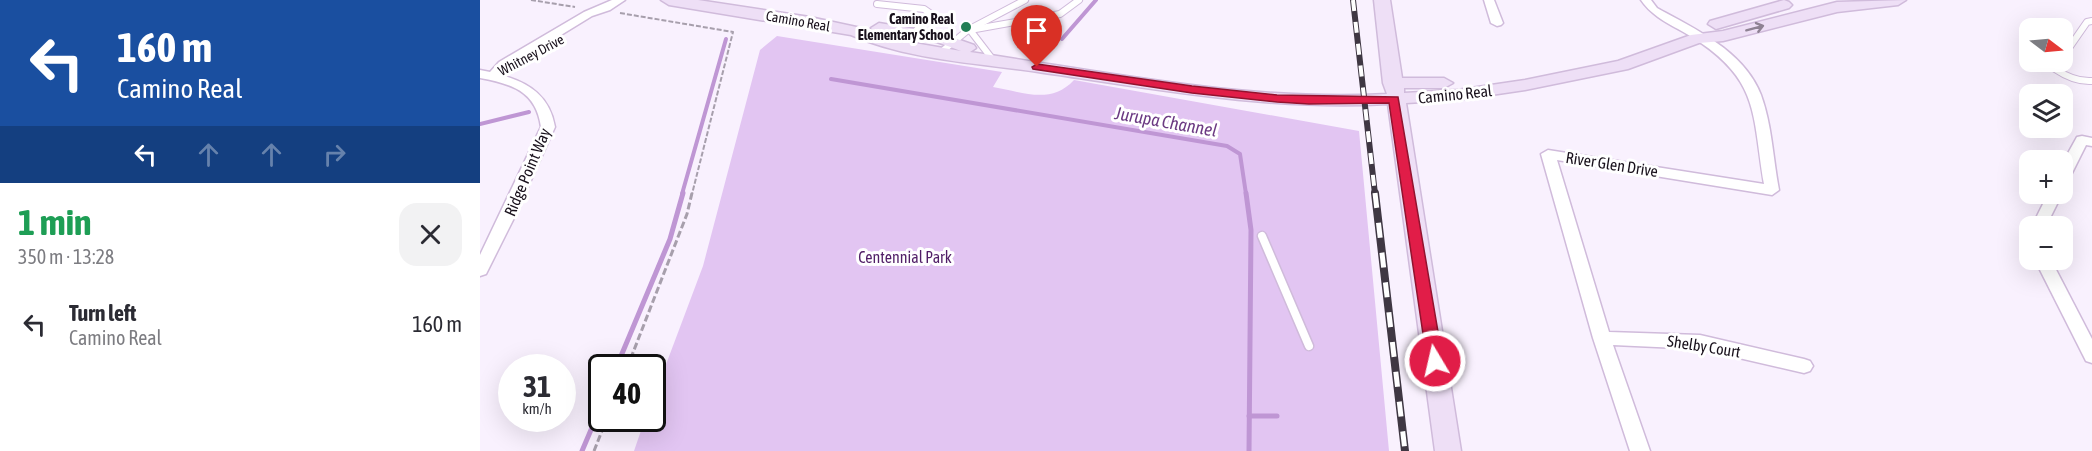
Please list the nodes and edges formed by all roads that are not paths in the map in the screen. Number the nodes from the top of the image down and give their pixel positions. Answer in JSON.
{"nodes":[{"id":1,"x":669,"y":0,"type":"edge"},
{"id":2,"x":1025,"y":0,"type":"edge"},
{"id":3,"x":1079,"y":0,"type":"edge"},
{"id":4,"x":1382,"y":0,"type":"edge"},
{"id":5,"x":1489,"y":0,"type":"edge"},
{"id":6,"x":1646,"y":0,"type":"edge"},
{"id":7,"x":1809,"y":0,"type":"edge"},
{"id":8,"x":1898,"y":0,"type":"edge"},
{"id":9,"x":877,"y":4,"type":"dead end"},
{"id":10,"x":622,"y":5,"type":"edge"},
{"id":11,"x":606,"y":9,"type":"junction"},
{"id":12,"x":2092,"y":21,"type":"edge"},
{"id":13,"x":1497,"y":23,"type":"dead end"},
{"id":14,"x":563,"y":28,"type":"junction"},
{"id":15,"x":970,"y":30,"type":"junction"},
{"id":16,"x":577,"y":31,"type":"junction"},
{"id":17,"x":855,"y":31,"type":"junction"},
{"id":18,"x":914,"y":33,"type":"junction"},
{"id":19,"x":1697,"y":38,"type":"junction"},
{"id":20,"x":878,"y":41,"type":"junction"},
{"id":21,"x":2073,"y":42,"type":"edge"},
{"id":22,"x":947,"y":48,"type":"junction"},
{"id":23,"x":993,"y":60,"type":"junction"},
{"id":24,"x":2060,"y":72,"type":"edge"},
{"id":25,"x":487,"y":75,"type":"edge"},
{"id":26,"x":2092,"y":81,"type":"edge"},
{"id":27,"x":1393,"y":91,"type":"junction"},
{"id":28,"x":2087,"y":141,"type":"edge"},
{"id":29,"x":2073,"y":162,"type":"edge"},
{"id":30,"x":1262,"y":236,"type":"dead end"},
{"id":31,"x":480,"y":270,"type":"edge"},
{"id":32,"x":2048,"y":270,"type":"edge"},
{"id":33,"x":1602,"y":338,"type":"junction"},
{"id":34,"x":1309,"y":346,"type":"dead end"},
{"id":35,"x":2092,"y":356,"type":"edge"},
{"id":36,"x":1804,"y":366,"type":"dead end"},
{"id":37,"x":1448,"y":451,"type":"edge"},
{"id":38,"x":1640,"y":451,"type":"edge"}],
"edges":[{"from":1,"to":17,"type":"main road","name":"Camino Real"},
{"from":2,"to":15,"type":"lane"},
{"from":3,"to":15,"type":"lane"},
{"from":4,"to":27,"type":"main road"},
{"from":5,"to":13,"type":"street"},
{"from":6,"to":19,"type":"street"},
{"from":7,"to":19,"type":"main road","name":"Camino Real"},
{"from":19,"to":8,"type":"main road","name":"Camino Real","one_way":true},
{"from":9,"to":18,"type":"lane"},
{"from":10,"to":11,"type":"street","name":"Whitney Drive"},
{"from":11,"to":14,"type":"street","name":"Whitney Drive"},
{"from":11,"to":16,"type":"street","name":"Whitney Drive"},
{"from":12,"to":21,"type":"lane"},
{"from":14,"to":16,"type":"street","name":"Whitney Drive"},
{"from":14,"to":25,"type":"street","name":"Whitney Drive"},
{"from":15,"to":22,"type":"lane"},
{"from":15,"to":23,"type":"lane"},
{"from":16,"to":25,"type":"street","name":"Whitney Drive"},
{"from":17,"to":18,"type":"main road","name":"Camino Real"},
{"from":17,"to":20,"type":"main road","name":"Camino Real"},
{"from":18,"to":20,"type":"lane"},
{"from":18,"to":22,"type":"main road","name":"Camino Real"},
{"from":19,"to":27,"type":"main road","name":"Camino Real"},
{"from":19,"to":33,"type":"street","name":"River Glen Drive"},
{"from":20,"to":22,"type":"main road","name":"Camino Real"},
{"from":22,"to":23,"type":"main road","name":"Camino Real"},
{"from":23,"to":27,"type":"main road","name":"Camino Real"},
{"from":24,"to":26,"type":"lane"},
{"from":25,"to":31,"type":"street","name":"Ridge Point Way"},
{"from":27,"to":37,"type":"main road"},
{"from":28,"to":29,"type":"street"},
{"from":30,"to":34,"type":"lane"},
{"from":32,"to":35,"type":"street"},
{"from":33,"to":36,"type":"street","name":"Shelby Court"},
{"from":33,"to":38,"type":"street","name":"River Glen Drive"}]}
